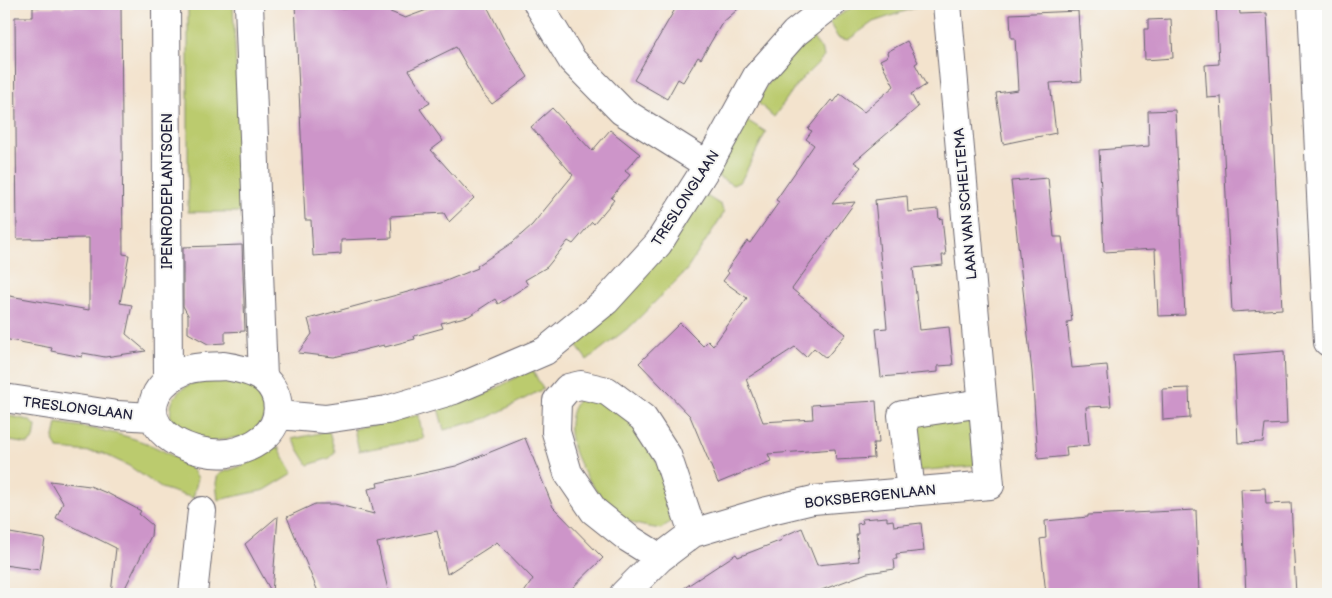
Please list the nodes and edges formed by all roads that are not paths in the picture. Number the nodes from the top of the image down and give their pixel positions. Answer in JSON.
{"nodes":[{"id":1,"x":166,"y":4,"type":"edge"},
{"id":2,"x":249,"y":4,"type":"edge"},
{"id":3,"x":538,"y":4,"type":"edge"},
{"id":4,"x":832,"y":4,"type":"edge"},
{"id":5,"x":947,"y":4,"type":"edge"},
{"id":6,"x":1312,"y":4,"type":"edge"},
{"id":7,"x":708,"y":165,"type":"junction"},
{"id":8,"x":1328,"y":342,"type":"edge"},
{"id":9,"x":544,"y":351,"type":"junction"},
{"id":10,"x":263,"y":378,"type":"junction"},
{"id":11,"x":168,"y":379,"type":"junction"},
{"id":12,"x":568,"y":388,"type":"junction"},
{"id":13,"x":4,"y":398,"type":"edge"},
{"id":14,"x":982,"y":403,"type":"junction"},
{"id":15,"x":279,"y":415,"type":"junction"},
{"id":16,"x":152,"y":417,"type":"junction"},
{"id":17,"x":990,"y":485,"type":"joint"},
{"id":18,"x":910,"y":492,"type":"junction"},
{"id":19,"x":202,"y":512,"type":"dead end"},
{"id":20,"x":693,"y":533,"type":"junction"},
{"id":21,"x":660,"y":558,"type":"junction"},
{"id":22,"x":193,"y":594,"type":"edge"},
{"id":23,"x":624,"y":594,"type":"edge"}],
"edges":[{"from":1,"to":11,"type":"street","name":"IPENRODEPLANTSOEN"},
{"from":2,"to":10,"type":"street"},
{"from":3,"to":7,"type":"street"},
{"from":4,"to":7,"type":"street","name":"TRESLONGLAAN"},
{"from":5,"to":14,"type":"street","name":"LAAN VAN SCHELTEMA"},
{"from":6,"to":8,"type":"street"},
{"from":7,"to":9,"type":"street","name":"TRESLONGLAAN"},
{"from":9,"to":12,"type":"street"},
{"from":9,"to":15,"type":"street","name":"TRESLONGLAAN"},
{"from":10,"to":11,"type":"street"},
{"from":10,"to":15,"type":"street"},
{"from":11,"to":16,"type":"street"},
{"from":12,"to":20,"type":"street"},
{"from":12,"to":21,"type":"street"},
{"from":13,"to":16,"type":"street","name":"TRESLONGLAAN"},
{"from":14,"to":17,"type":"street","name":"LAAN VAN SCHELTEMA"},
{"from":14,"to":18,"type":"street"},
{"from":15,"to":16,"type":"street"},
{"from":17,"to":18,"type":"street","name":"BOKSBERGENLAAN"},
{"from":18,"to":20,"type":"street","name":"BOKSBERGENLAAN"},
{"from":19,"to":22,"type":"street"},
{"from":20,"to":21,"type":"street"},
{"from":21,"to":23,"type":"street"}]}
